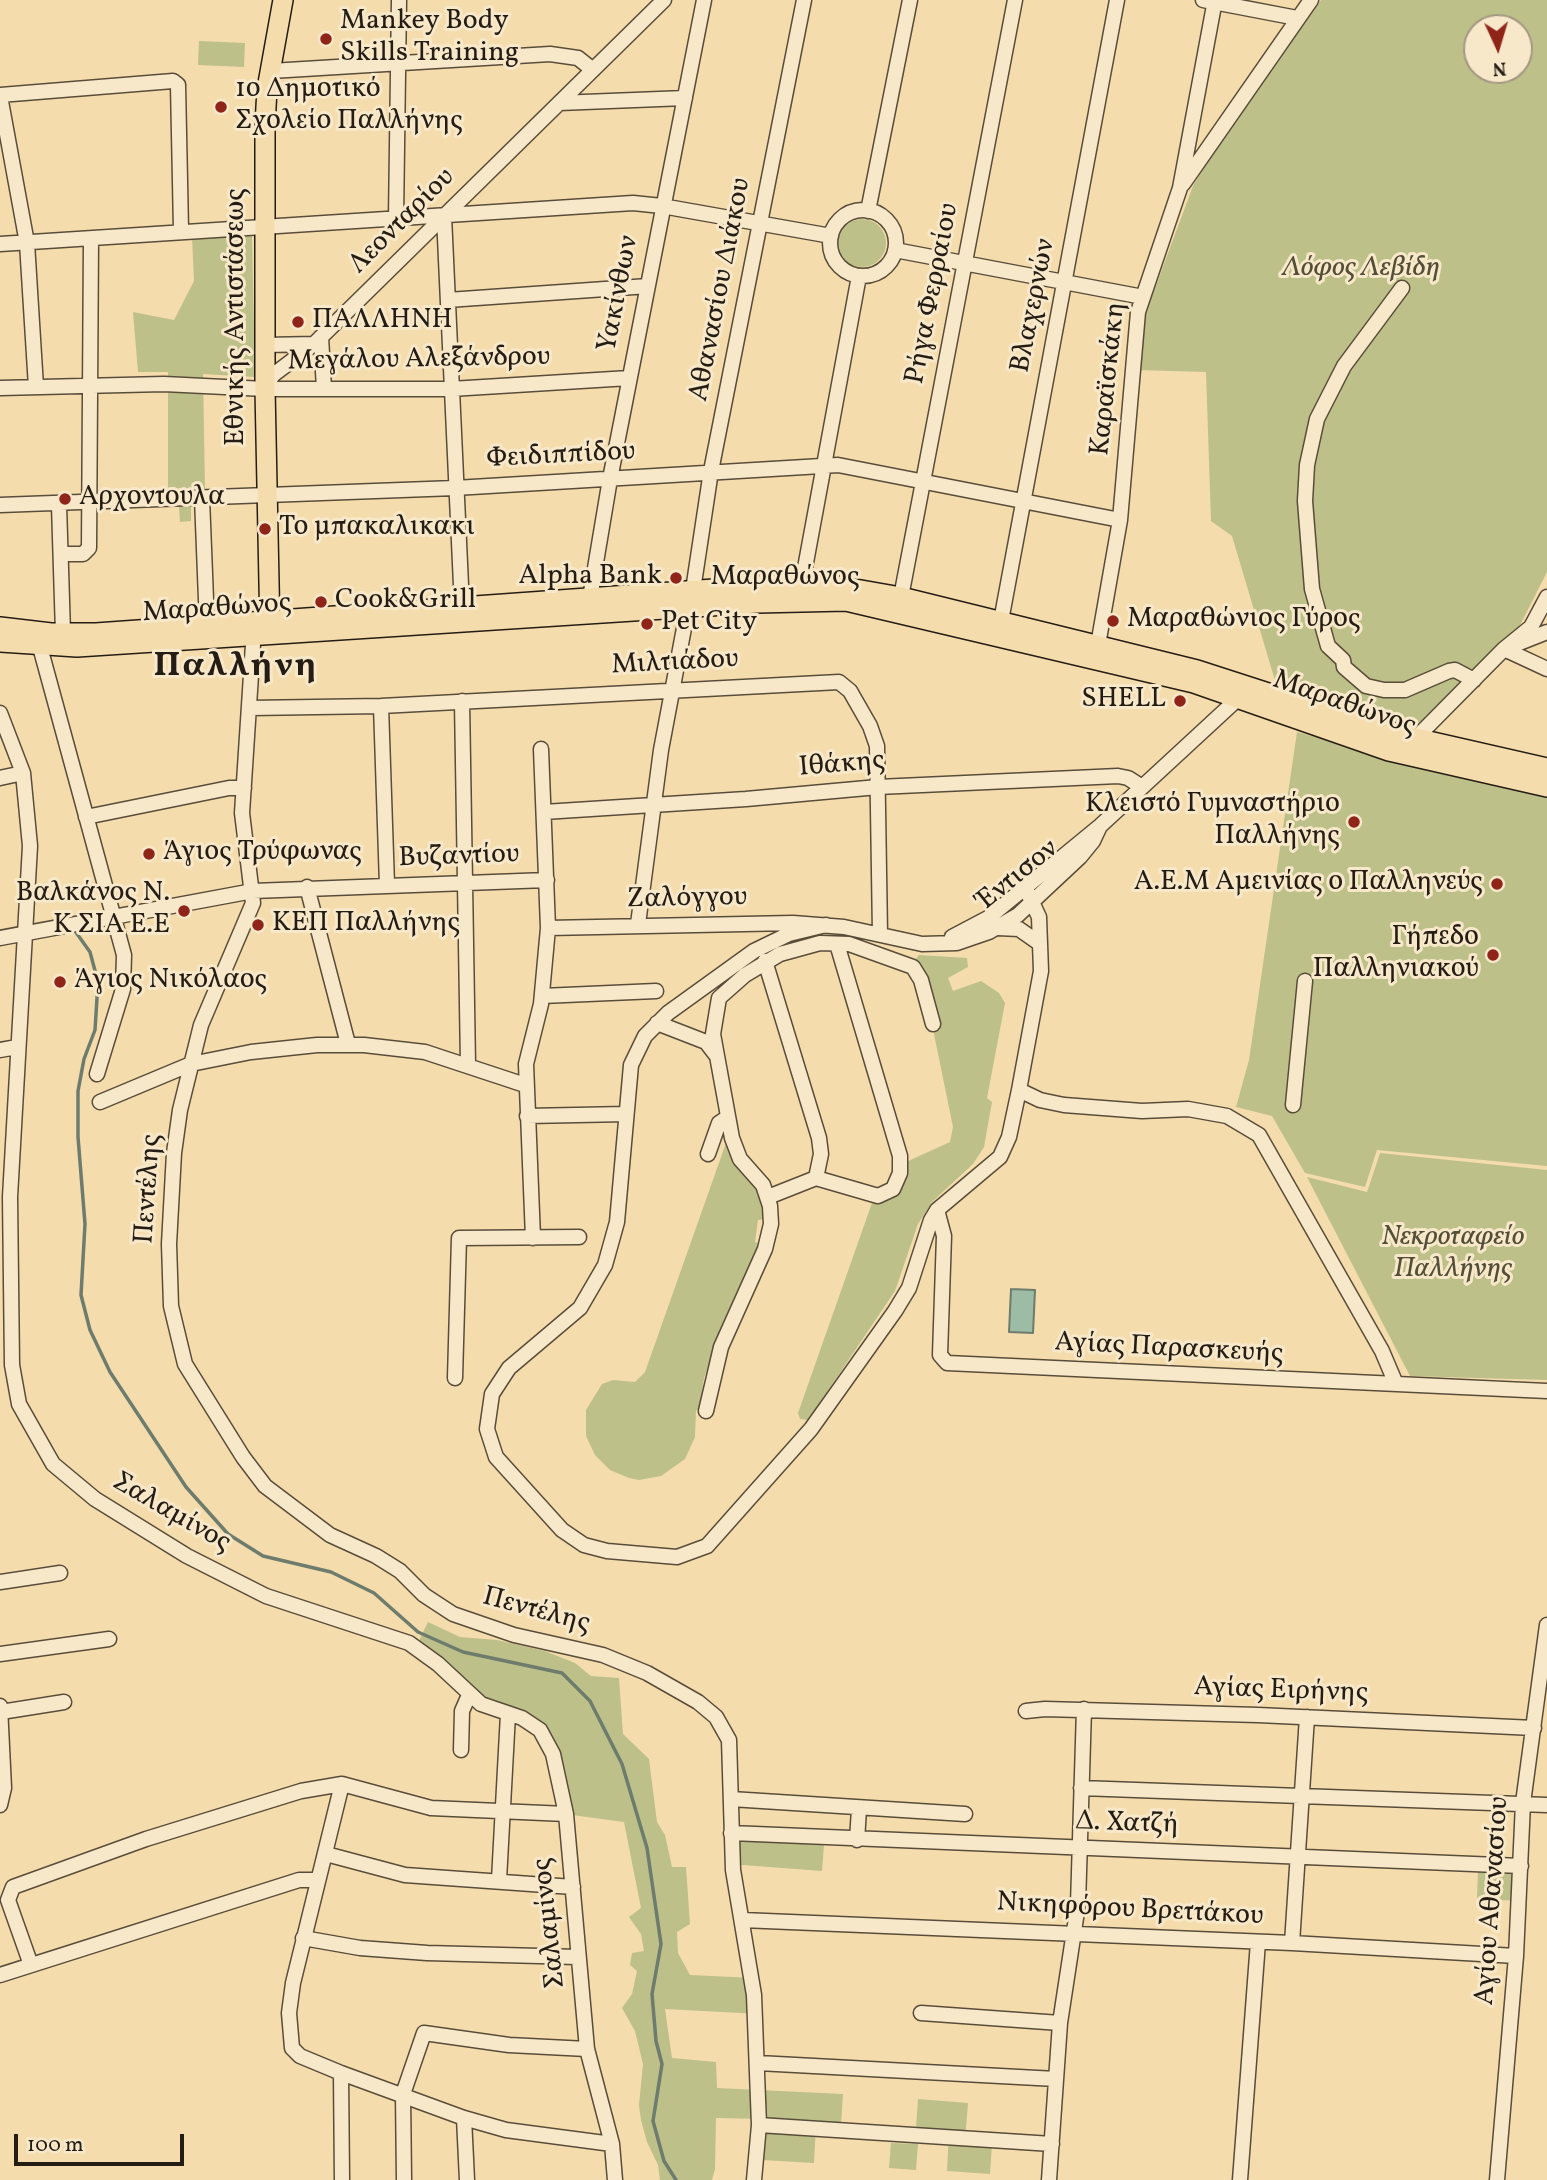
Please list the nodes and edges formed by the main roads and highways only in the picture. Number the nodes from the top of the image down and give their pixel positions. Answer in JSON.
{"nodes":[{"id":1,"x":284,"y":0,"type":"edge"},
{"id":2,"x":800,"y":593,"type":"junction"},
{"id":3,"x":690,"y":599,"type":"junction"},
{"id":4,"x":0,"y":627,"type":"edge"},
{"id":5,"x":262,"y":628,"type":"junction"},
{"id":6,"x":0,"y":642,"type":"edge"},
{"id":7,"x":1244,"y":692,"type":"junction"},
{"id":8,"x":1547,"y":768,"type":"edge"},
{"id":9,"x":1547,"y":787,"type":"edge"}],
"edges":[{"from":1,"to":5,"type":"main road","name":"Εθνικής Αντιστάσεως"},
{"from":2,"to":3,"type":"main road","name":"Μαραθώνος"},
{"from":2,"to":7,"type":"main road","name":"Μαραθώνος"},
{"from":2,"to":7,"type":"main road","name":"Μαραθώνος"},
{"from":3,"to":5,"type":"main road","name":"Μαραθώνος"},
{"from":3,"to":5,"type":"main road","name":"Μαραθώνος"},
{"from":4,"to":5,"type":"main road","name":"Μαραθώνος"},
{"from":5,"to":6,"type":"main road","name":"Μαραθώνος"},
{"from":7,"to":8,"type":"main road","name":"Μαραθώνος"},
{"from":7,"to":9,"type":"main road","name":"Μαραθώνος"}]}
